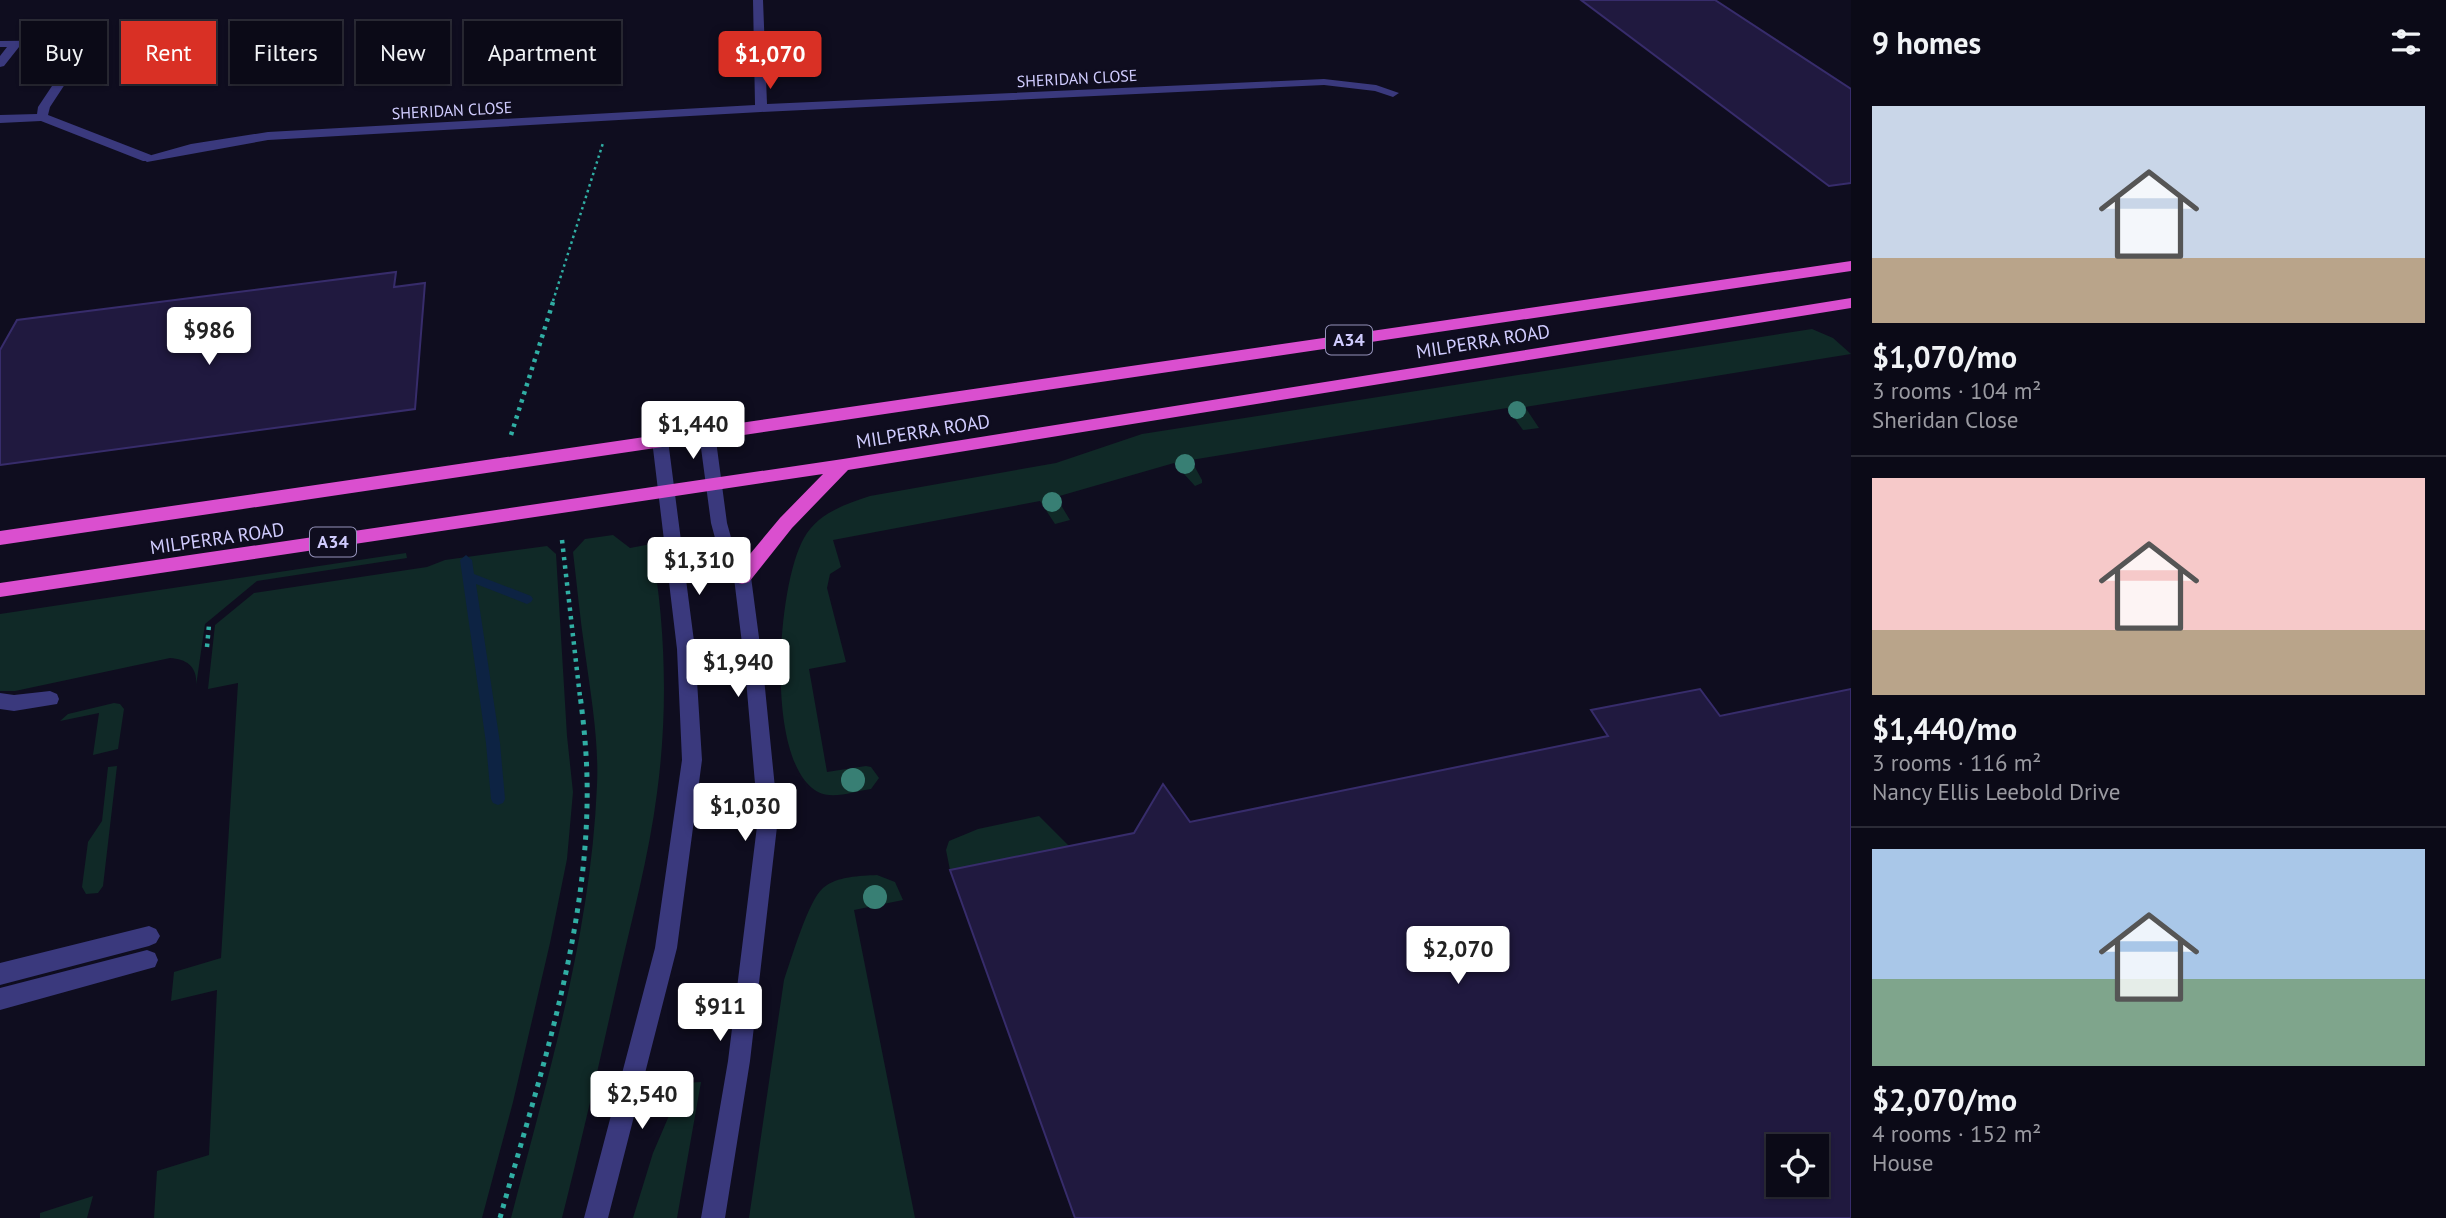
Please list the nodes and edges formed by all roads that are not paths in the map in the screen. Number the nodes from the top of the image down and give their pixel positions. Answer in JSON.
{"nodes":[{"id":1,"x":758,"y":0,"type":"edge"},
{"id":2,"x":16,"y":43,"type":"junction"},
{"id":3,"x":0,"y":44,"type":"edge"},
{"id":4,"x":0,"y":64,"type":"edge"},
{"id":5,"x":1393,"y":93,"type":"dead end"},
{"id":6,"x":761,"y":108,"type":"junction"},
{"id":7,"x":42,"y":117,"type":"junction"},
{"id":8,"x":0,"y":120,"type":"edge"},
{"id":9,"x":1851,"y":266,"type":"edge"},
{"id":10,"x":1851,"y":303,"type":"edge"},
{"id":11,"x":707,"y":433,"type":"junction"},
{"id":12,"x":660,"y":440,"type":"junction"},
{"id":13,"x":843,"y":465,"type":"junction"},
{"id":14,"x":715,"y":484,"type":"junction"},
{"id":15,"x":665,"y":491,"type":"junction"},
{"id":16,"x":0,"y":538,"type":"edge"},
{"id":17,"x":742,"y":577,"type":"junction"},
{"id":18,"x":0,"y":590,"type":"edge"},
{"id":19,"x":50,"y":699,"type":"dead end"},
{"id":20,"x":5,"y":703,"type":"edge"},
{"id":21,"x":149,"y":936,"type":"dead end"},
{"id":22,"x":147,"y":960,"type":"dead end"},
{"id":23,"x":0,"y":974,"type":"edge"},
{"id":24,"x":0,"y":999,"type":"edge"},
{"id":25,"x":596,"y":1218,"type":"edge"},
{"id":26,"x":713,"y":1218,"type":"edge"}],
"edges":[{"from":1,"to":6,"type":"street"},
{"from":2,"to":3,"type":"street"},
{"from":2,"to":4,"type":"street"},
{"from":2,"to":7,"type":"street"},
{"from":5,"to":6,"type":"street","name":"SHERIDAN CLOSE"},
{"from":6,"to":7,"type":"street","name":"SHERIDAN CLOSE"},
{"from":7,"to":8,"type":"street"},
{"from":9,"to":11,"type":"highway","name":"MILPERRA ROAD","number":"A34"},
{"from":10,"to":13,"type":"highway","name":"MILPERRA ROAD","number":"A34"},
{"from":11,"to":12,"type":"highway","name":"MILPERRA ROAD","number":"A34"},
{"from":11,"to":14,"type":"street"},
{"from":12,"to":15,"type":"street"},
{"from":12,"to":16,"type":"highway","name":"MILPERRA ROAD","number":"A34"},
{"from":13,"to":14,"type":"highway","name":"MILPERRA ROAD","number":"A34"},
{"from":13,"to":17,"type":"highway"},
{"from":14,"to":15,"type":"highway","name":"MILPERRA ROAD","number":"A34"},
{"from":14,"to":17,"type":"street"},
{"from":15,"to":18,"type":"highway","name":"MILPERRA ROAD","number":"A34"},
{"from":15,"to":25,"type":"street"},
{"from":17,"to":26,"type":"street"},
{"from":19,"to":20,"type":"street"},
{"from":21,"to":23,"type":"street"},
{"from":22,"to":24,"type":"street"}]}
